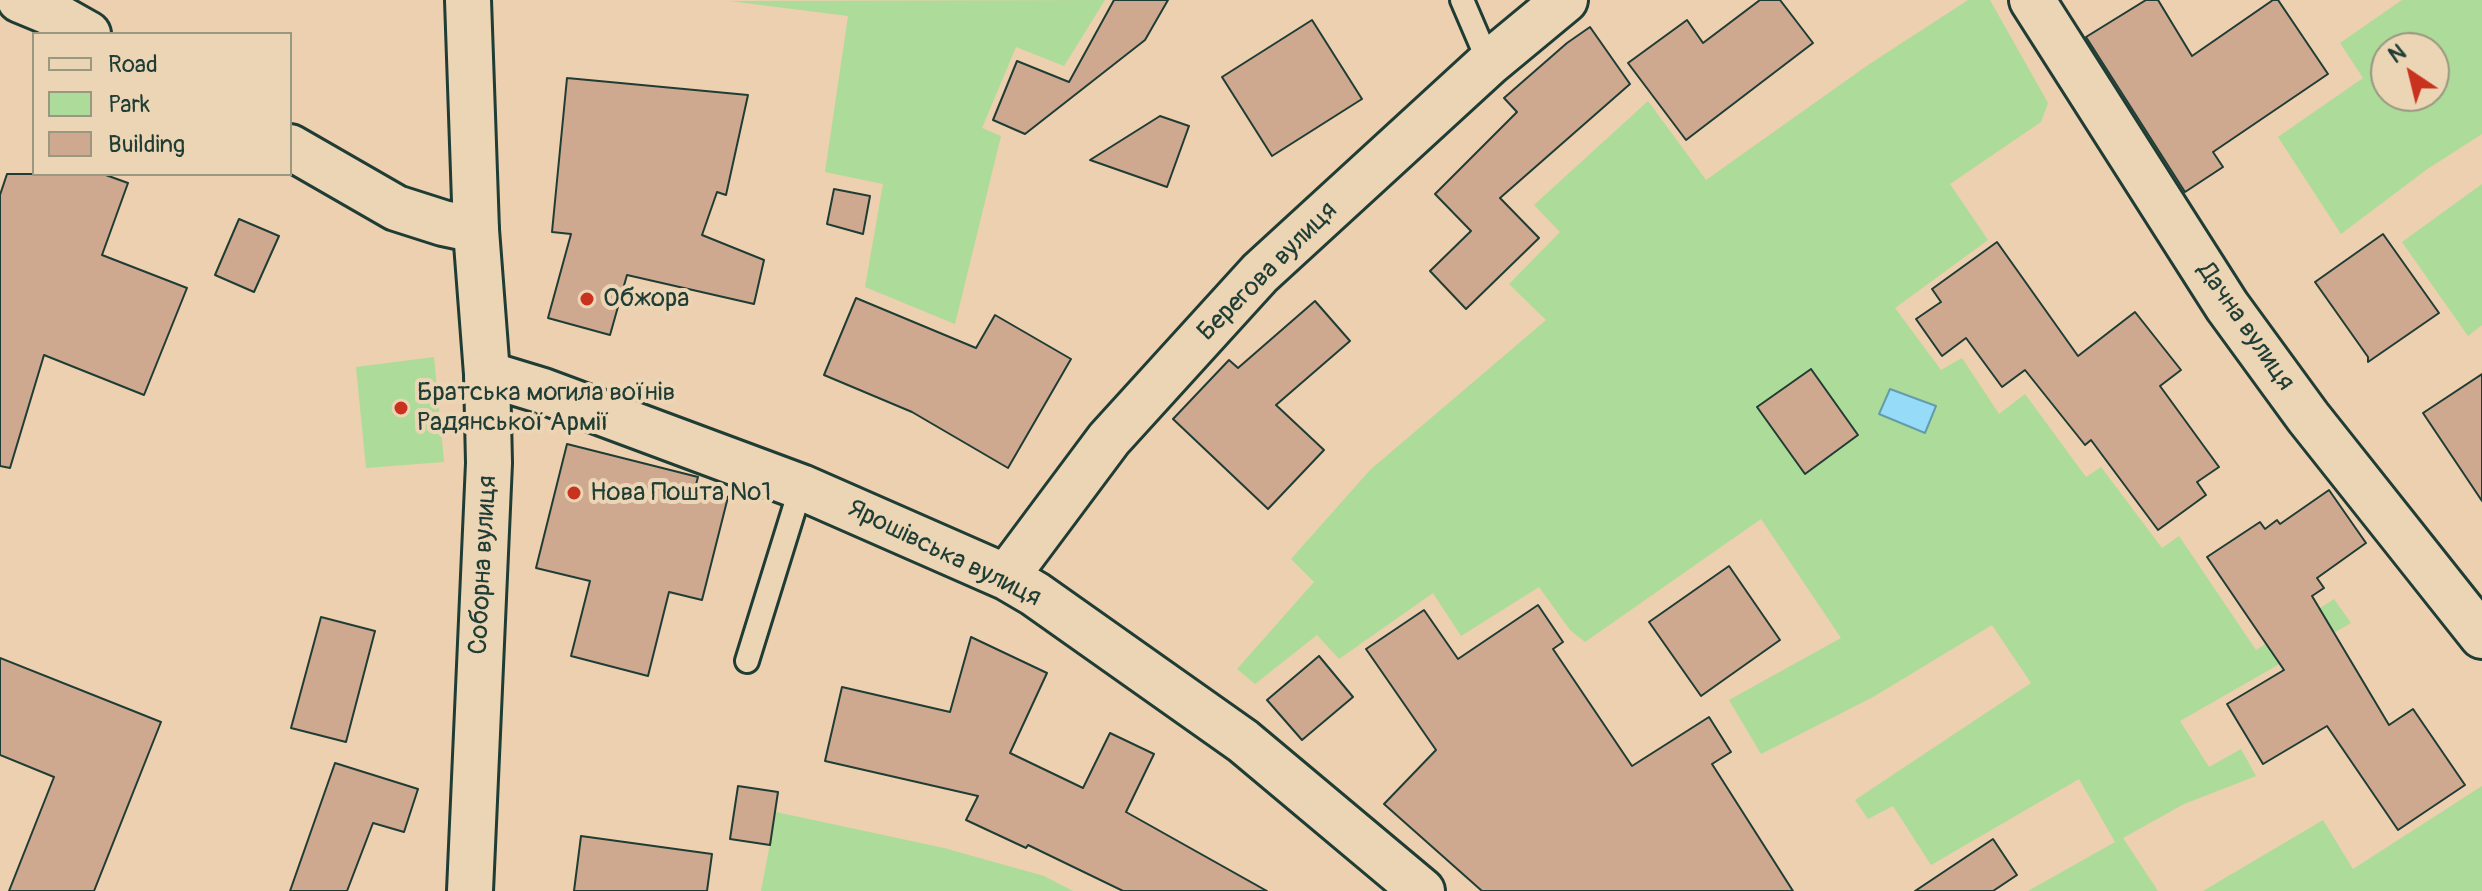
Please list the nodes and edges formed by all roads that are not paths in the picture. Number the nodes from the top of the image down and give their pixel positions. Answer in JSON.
{"nodes":[{"id":1,"x":20,"y":0,"type":"edge"},
{"id":2,"x":468,"y":0,"type":"edge"},
{"id":3,"x":1462,"y":0,"type":"edge"},
{"id":4,"x":1565,"y":0,"type":"edge"},
{"id":5,"x":2032,"y":0,"type":"edge"},
{"id":6,"x":84,"y":32,"type":"edge"},
{"id":7,"x":1489,"y":63,"type":"junction"},
{"id":8,"x":292,"y":148,"type":"edge"},
{"id":9,"x":476,"y":230,"type":"junction"},
{"id":10,"x":487,"y":374,"type":"junction"},
{"id":11,"x":801,"y":487,"type":"junction"},
{"id":12,"x":1006,"y":577,"type":"junction"},
{"id":13,"x":2482,"y":636,"type":"edge"},
{"id":14,"x":747,"y":661,"type":"dead end"},
{"id":15,"x":470,"y":891,"type":"edge"},
{"id":16,"x":1422,"y":891,"type":"edge"}],
"edges":[{"from":1,"to":6,"type":"street"},
{"from":2,"to":9,"type":"street","name":"Соборна вулиця"},
{"from":3,"to":7,"type":"lane"},
{"from":4,"to":7,"type":"street","name":"Берегова вулиця"},
{"from":5,"to":13,"type":"street","name":"Дачна вулиця"},
{"from":7,"to":12,"type":"street","name":"Берегова вулиця"},
{"from":8,"to":9,"type":"street"},
{"from":9,"to":10,"type":"street","name":"Соборна вулиця"},
{"from":10,"to":11,"type":"street","name":"Ярошівська вулиця"},
{"from":10,"to":15,"type":"street","name":"Соборна вулиця"},
{"from":11,"to":12,"type":"street","name":"Ярошівська вулиця"},
{"from":11,"to":14,"type":"lane"},
{"from":12,"to":16,"type":"street","name":"Ярошівська вулиця"}]}
